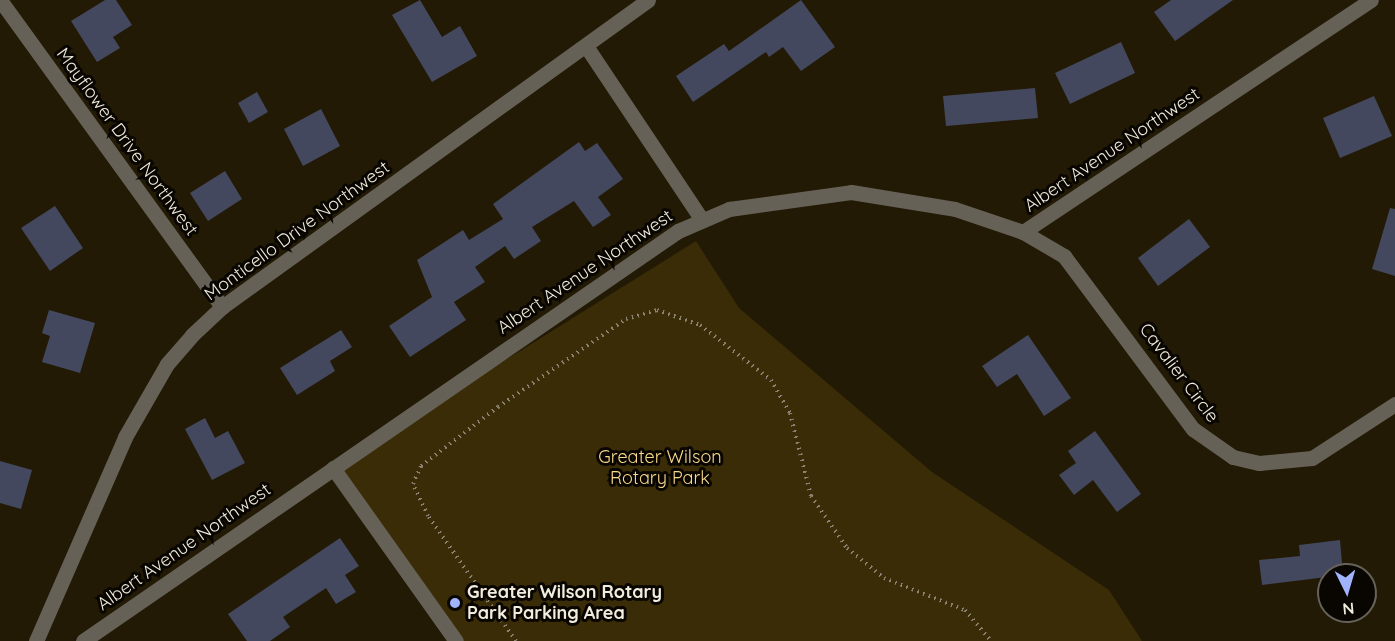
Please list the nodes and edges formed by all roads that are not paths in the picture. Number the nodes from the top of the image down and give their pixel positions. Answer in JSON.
{"nodes":[{"id":1,"x":0,"y":0,"type":"edge"},
{"id":2,"x":648,"y":0,"type":"edge"},
{"id":3,"x":1371,"y":0,"type":"edge"},
{"id":4,"x":586,"y":46,"type":"junction"},
{"id":5,"x":702,"y":219,"type":"junction"},
{"id":6,"x":1023,"y":232,"type":"junction"},
{"id":7,"x":222,"y":307,"type":"junction"},
{"id":8,"x":1395,"y":404,"type":"edge"},
{"id":9,"x":333,"y":468,"type":"junction"},
{"id":10,"x":36,"y":641,"type":"edge"},
{"id":11,"x":83,"y":641,"type":"edge"},
{"id":12,"x":456,"y":641,"type":"edge"}],
"edges":[{"from":1,"to":7,"type":"street","name":"Mayflower Drive Northwest"},
{"from":2,"to":4,"type":"street","name":"Monticello Drive Northwest"},
{"from":3,"to":6,"type":"street","name":"Albert Avenue Northwest"},
{"from":4,"to":5,"type":"street"},
{"from":4,"to":7,"type":"street","name":"Monticello Drive Northwest"},
{"from":5,"to":6,"type":"street","name":"Albert Avenue Northwest"},
{"from":5,"to":9,"type":"street","name":"Albert Avenue Northwest"},
{"from":6,"to":8,"type":"street","name":"Cavalier Circle"},
{"from":7,"to":10,"type":"street","name":"Monticello Drive Northwest"},
{"from":9,"to":11,"type":"street","name":"Albert Avenue Northwest"},
{"from":9,"to":12,"type":"street"}]}
